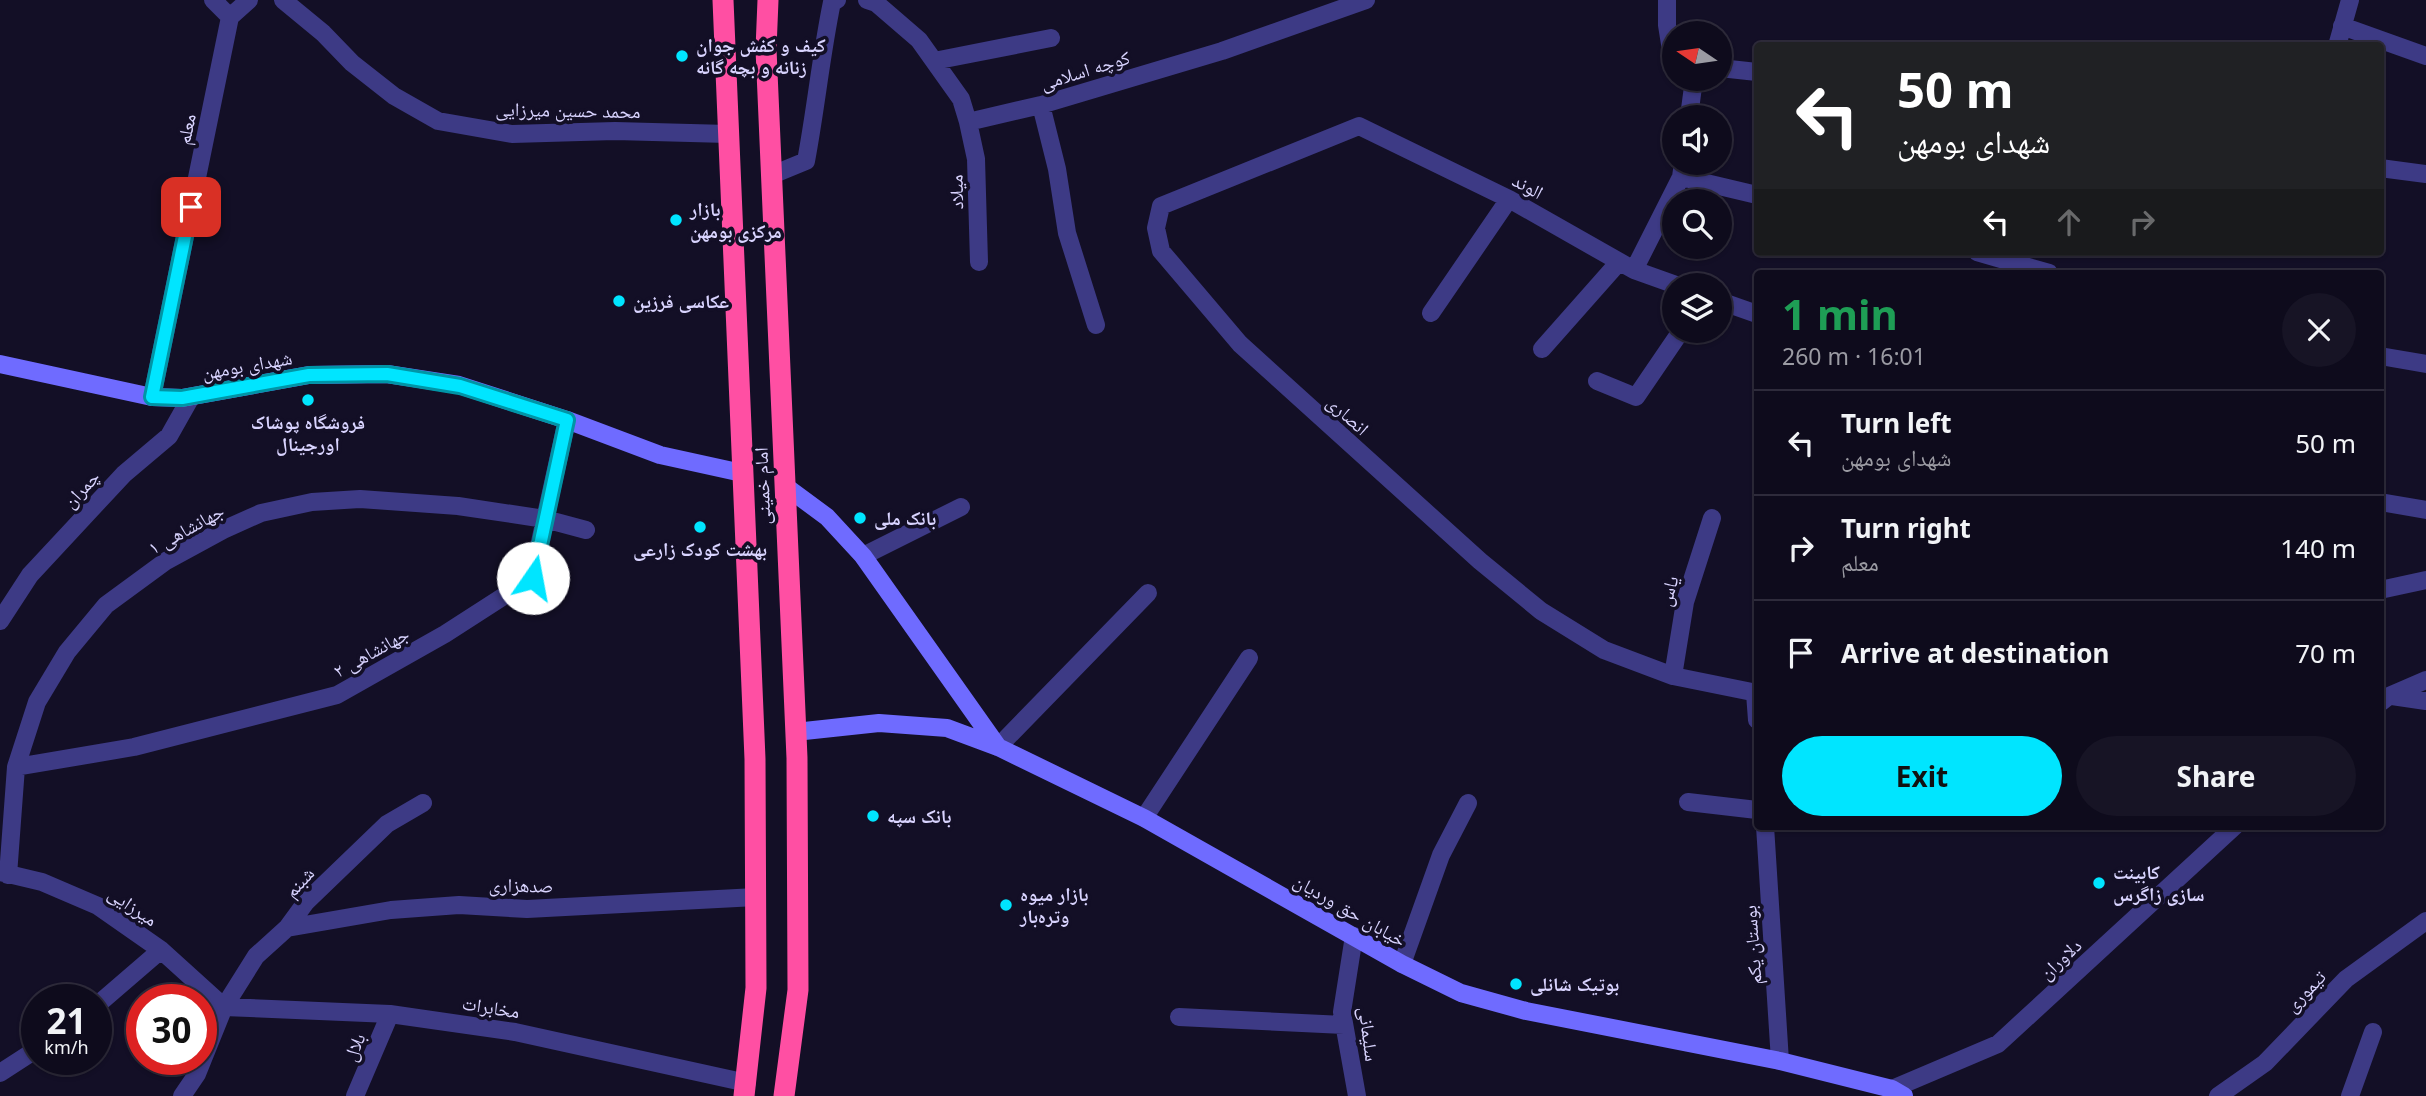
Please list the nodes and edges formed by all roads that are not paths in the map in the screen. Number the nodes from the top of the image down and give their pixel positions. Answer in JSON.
{"nodes":[{"id":1,"x":213,"y":0,"type":"edge"},
{"id":2,"x":249,"y":0,"type":"edge"},
{"id":3,"x":283,"y":0,"type":"edge"},
{"id":4,"x":723,"y":0,"type":"edge"},
{"id":5,"x":768,"y":0,"type":"edge"},
{"id":6,"x":836,"y":0,"type":"edge"},
{"id":7,"x":867,"y":0,"type":"edge"},
{"id":8,"x":1366,"y":0,"type":"edge"},
{"id":9,"x":1667,"y":0,"type":"edge"},
{"id":10,"x":2350,"y":0,"type":"edge"},
{"id":11,"x":230,"y":16,"type":"junction"},
{"id":12,"x":1667,"y":21,"type":"edge"},
{"id":13,"x":2342,"y":26,"type":"junction"},
{"id":14,"x":1051,"y":38,"type":"dead end"},
{"id":15,"x":2338,"y":42,"type":"edge"},
{"id":16,"x":2426,"y":56,"type":"edge"},
{"id":17,"x":934,"y":61,"type":"junction"},
{"id":18,"x":1732,"y":69,"type":"edge"},
{"id":19,"x":1754,"y":72,"type":"edge"},
{"id":20,"x":1041,"y":105,"type":"junction"},
{"id":21,"x":968,"y":122,"type":"junction"},
{"id":22,"x":1359,"y":126,"type":"joint"},
{"id":23,"x":728,"y":134,"type":"junction"},
{"id":24,"x":2384,"y":169,"type":"edge"},
{"id":25,"x":2426,"y":174,"type":"edge"},
{"id":26,"x":772,"y":175,"type":"junction"},
{"id":27,"x":1679,"y":175,"type":"edge"},
{"id":28,"x":1697,"y":175,"type":"edge"},
{"id":29,"x":1754,"y":194,"type":"edge"},
{"id":30,"x":1509,"y":199,"type":"junction"},
{"id":31,"x":1992,"y":256,"type":"edge"},
{"id":32,"x":979,"y":262,"type":"dead end"},
{"id":33,"x":1626,"y":266,"type":"junction"},
{"id":34,"x":2039,"y":270,"type":"edge"},
{"id":35,"x":1662,"y":280,"type":"edge"},
{"id":36,"x":1732,"y":305,"type":"edge"},
{"id":37,"x":1431,"y":313,"type":"dead end"},
{"id":38,"x":1754,"y":313,"type":"edge"},
{"id":39,"x":1096,"y":325,"type":"dead end"},
{"id":40,"x":1673,"y":343,"type":"edge"},
{"id":41,"x":1542,"y":349,"type":"dead end"},
{"id":42,"x":2384,"y":357,"type":"edge"},
{"id":43,"x":0,"y":364,"type":"edge"},
{"id":44,"x":2426,"y":364,"type":"edge"},
{"id":45,"x":1598,"y":381,"type":"dead end"},
{"id":46,"x":152,"y":397,"type":"junction"},
{"id":47,"x":191,"y":397,"type":"junction"},
{"id":48,"x":567,"y":420,"type":"junction"},
{"id":49,"x":743,"y":473,"type":"junction"},
{"id":50,"x":785,"y":486,"type":"junction"},
{"id":51,"x":2384,"y":503,"type":"edge"},
{"id":52,"x":961,"y":507,"type":"dead end"},
{"id":53,"x":2426,"y":510,"type":"edge"},
{"id":54,"x":1712,"y":518,"type":"dead end"},
{"id":55,"x":545,"y":519,"type":"junction"},
{"id":56,"x":586,"y":530,"type":"dead end"},
{"id":57,"x":863,"y":556,"type":"junction"},
{"id":58,"x":2426,"y":580,"type":"edge"},
{"id":59,"x":2384,"y":589,"type":"edge"},
{"id":60,"x":1148,"y":593,"type":"dead end"},
{"id":61,"x":2,"y":617,"type":"edge"},
{"id":62,"x":1249,"y":658,"type":"dead end"},
{"id":63,"x":1673,"y":676,"type":"junction"},
{"id":64,"x":2426,"y":680,"type":"edge"},
{"id":65,"x":1754,"y":693,"type":"edge"},
{"id":66,"x":2384,"y":699,"type":"edge"},
{"id":67,"x":2426,"y":701,"type":"edge"},
{"id":68,"x":795,"y":732,"type":"junction"},
{"id":69,"x":998,"y":747,"type":"junction"},
{"id":70,"x":16,"y":767,"type":"junction"},
{"id":71,"x":1688,"y":802,"type":"dead end"},
{"id":72,"x":423,"y":803,"type":"dead end"},
{"id":73,"x":1468,"y":803,"type":"dead end"},
{"id":74,"x":1754,"y":810,"type":"edge"},
{"id":75,"x":1144,"y":818,"type":"junction"},
{"id":76,"x":1765,"y":830,"type":"edge"},
{"id":77,"x":2231,"y":830,"type":"edge"},
{"id":78,"x":4,"y":873,"type":"edge"},
{"id":79,"x":755,"y":897,"type":"junction"},
{"id":80,"x":2426,"y":921,"type":"edge"},
{"id":81,"x":287,"y":928,"type":"junction"},
{"id":82,"x":1354,"y":936,"type":"junction"},
{"id":83,"x":161,"y":950,"type":"junction"},
{"id":84,"x":1402,"y":964,"type":"junction"},
{"id":85,"x":112,"y":992,"type":"edge"},
{"id":86,"x":224,"y":1007,"type":"junction"},
{"id":87,"x":390,"y":1014,"type":"junction"},
{"id":88,"x":1179,"y":1017,"type":"dead end"},
{"id":89,"x":1344,"y":1025,"type":"junction"},
{"id":90,"x":2373,"y":1032,"type":"dead end"},
{"id":91,"x":21,"y":1059,"type":"edge"},
{"id":92,"x":1780,"y":1061,"type":"junction"},
{"id":93,"x":0,"y":1073,"type":"edge"},
{"id":94,"x":746,"y":1090,"type":"edge"},
{"id":95,"x":1898,"y":1093,"type":"edge"},
{"id":96,"x":183,"y":1096,"type":"edge"},
{"id":97,"x":355,"y":1096,"type":"edge"},
{"id":98,"x":784,"y":1096,"type":"edge"},
{"id":99,"x":1357,"y":1096,"type":"edge"},
{"id":100,"x":2218,"y":1096,"type":"edge"},
{"id":101,"x":2350,"y":1096,"type":"edge"}],
"edges":[{"from":1,"to":11,"type":"street"},
{"from":2,"to":11,"type":"street"},
{"from":3,"to":23,"type":"street","name":"محمد حسین میرزایی"},
{"from":4,"to":23,"type":"highway","name":"امام خمینی"},
{"from":5,"to":26,"type":"highway","name":"امام خمینی"},
{"from":6,"to":26,"type":"street"},
{"from":7,"to":17,"type":"street"},
{"from":8,"to":20,"type":"street","name":"کوچه اسلامی"},
{"from":9,"to":12,"type":"street"},
{"from":10,"to":13,"type":"street"},
{"from":11,"to":46,"type":"street","name":"معلم"},
{"from":13,"to":15,"type":"street"},
{"from":13,"to":16,"type":"street"},
{"from":14,"to":17,"type":"street"},
{"from":17,"to":21,"type":"street"},
{"from":18,"to":19,"type":"street"},
{"from":20,"to":21,"type":"street","name":"کوچه اسلامی"},
{"from":20,"to":39,"type":"street"},
{"from":21,"to":32,"type":"street","name":"میلاد"},
{"from":22,"to":30,"type":"street","name":"الوند"},
{"from":22,"to":63,"type":"street","name":"انصاری"},
{"from":23,"to":49,"type":"highway","name":"امام خمینی"},
{"from":24,"to":25,"type":"street"},
{"from":26,"to":50,"type":"highway","name":"امام خمینی"},
{"from":27,"to":33,"type":"street"},
{"from":28,"to":29,"type":"street"},
{"from":30,"to":33,"type":"street","name":"الوند"},
{"from":30,"to":37,"type":"street"},
{"from":31,"to":34,"type":"street"},
{"from":33,"to":35,"type":"street","name":"الوند"},
{"from":33,"to":41,"type":"street"},
{"from":36,"to":38,"type":"street"},
{"from":40,"to":45,"type":"street"},
{"from":42,"to":44,"type":"street"},
{"from":43,"to":46,"type":"main road","name":"شهدای بومهن"},
{"from":46,"to":47,"type":"main road","name":"شهدای بومهن"},
{"from":47,"to":48,"type":"main road","name":"شهدای بومهن"},
{"from":47,"to":61,"type":"street","name":"چمران"},
{"from":48,"to":49,"type":"main road","name":"شهدای بومهن"},
{"from":48,"to":55,"type":"street","name":"جهانشاهی ۲"},
{"from":49,"to":79,"type":"highway","name":"امام خمینی"},
{"from":50,"to":57,"type":"main road"},
{"from":50,"to":68,"type":"highway","name":"امام خمینی"},
{"from":51,"to":53,"type":"street"},
{"from":52,"to":57,"type":"street"},
{"from":54,"to":63,"type":"street","name":"یاس"},
{"from":55,"to":56,"type":"street","name":"جهانشاهی ۱"},
{"from":55,"to":70,"type":"street","name":"جهانشاهی ۲"},
{"from":55,"to":70,"type":"street","name":"جهانشاهی ۱"},
{"from":57,"to":69,"type":"main road"},
{"from":58,"to":59,"type":"street"},
{"from":60,"to":69,"type":"street"},
{"from":62,"to":75,"type":"street"},
{"from":63,"to":65,"type":"street","name":"انصاری"},
{"from":64,"to":66,"type":"street"},
{"from":66,"to":67,"type":"street"},
{"from":68,"to":69,"type":"main road","name":"خیابان حق وردیان"},
{"from":68,"to":98,"type":"highway","name":"امام خمینی"},
{"from":69,"to":75,"type":"main road","name":"خیابان حق وردیان"},
{"from":70,"to":78,"type":"street","name":"جهانشاهی ۱"},
{"from":71,"to":74,"type":"street"},
{"from":72,"to":81,"type":"street","name":"شبنم"},
{"from":73,"to":84,"type":"street"},
{"from":75,"to":82,"type":"main road","name":"خیابان حق وردیان"},
{"from":76,"to":92,"type":"street","name":"بوستان یکم"},
{"from":77,"to":95,"type":"street","name":"دلاوران"},
{"from":78,"to":83,"type":"street","name":"میرزایی"},
{"from":79,"to":81,"type":"street","name":"صدهزاری"},
{"from":79,"to":94,"type":"highway","name":"امام خمینی"},
{"from":80,"to":100,"type":"street","name":"تیموری"},
{"from":81,"to":86,"type":"street","name":"شبنم"},
{"from":82,"to":84,"type":"main road","name":"خیابان حق وردیان"},
{"from":82,"to":89,"type":"street","name":"سلیمانی"},
{"from":83,"to":85,"type":"street"},
{"from":83,"to":86,"type":"street","name":"میرزایی"},
{"from":84,"to":92,"type":"main road","name":"خیابان حق وردیان"},
{"from":86,"to":87,"type":"street","name":"مخابرات"},
{"from":86,"to":96,"type":"street","name":"شبنم"},
{"from":87,"to":94,"type":"street","name":"مخابرات"},
{"from":87,"to":97,"type":"street","name":"بلال"},
{"from":88,"to":89,"type":"street"},
{"from":89,"to":99,"type":"street","name":"سلیمانی"},
{"from":90,"to":101,"type":"street"},
{"from":91,"to":93,"type":"street"},
{"from":92,"to":95,"type":"main road","name":"خیابان حق وردیان"}]}
